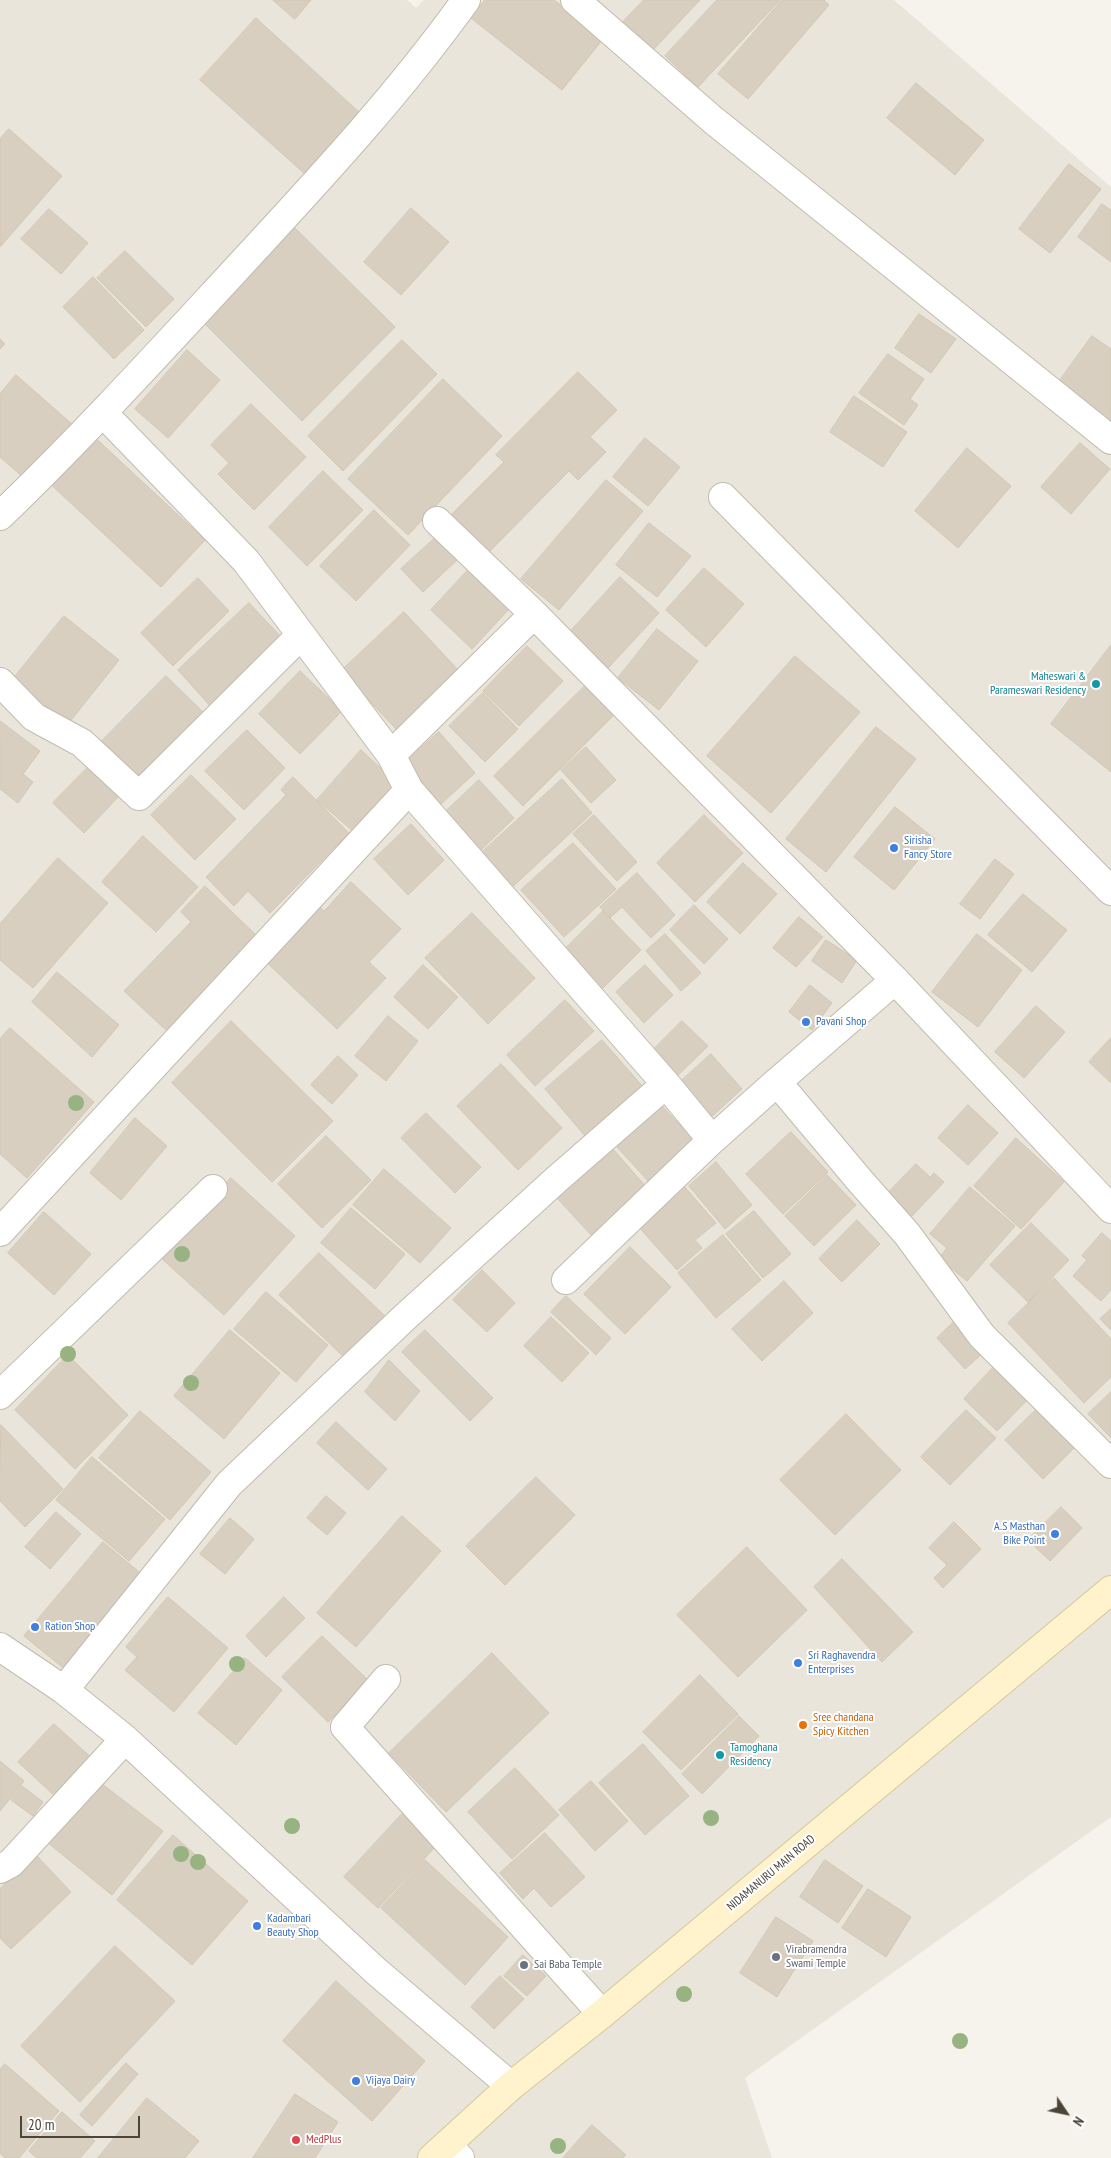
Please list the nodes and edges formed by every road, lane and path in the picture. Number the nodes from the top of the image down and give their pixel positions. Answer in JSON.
{"nodes":[{"id":1,"x":466,"y":0,"type":"edge"},
{"id":2,"x":575,"y":0,"type":"edge"},
{"id":3,"x":103,"y":413,"type":"junction"},
{"id":4,"x":1111,"y":440,"type":"edge"},
{"id":5,"x":722,"y":496,"type":"dead end"},
{"id":6,"x":0,"y":516,"type":"edge"},
{"id":7,"x":437,"y":521,"type":"dead end"},
{"id":8,"x":534,"y":614,"type":"junction"},
{"id":9,"x":301,"y":635,"type":"junction"},
{"id":10,"x":0,"y":682,"type":"edge"},
{"id":11,"x":391,"y":755,"type":"junction"},
{"id":12,"x":409,"y":790,"type":"junction"},
{"id":13,"x":1111,"y":891,"type":"edge"},
{"id":14,"x":895,"y":980,"type":"junction"},
{"id":15,"x":777,"y":1082,"type":"junction"},
{"id":16,"x":666,"y":1084,"type":"junction"},
{"id":17,"x":712,"y":1140,"type":"junction"},
{"id":18,"x":212,"y":1190,"type":"dead end"},
{"id":19,"x":1111,"y":1209,"type":"edge"},
{"id":20,"x":0,"y":1232,"type":"edge"},
{"id":21,"x":566,"y":1280,"type":"dead end"},
{"id":22,"x":0,"y":1395,"type":"edge"},
{"id":23,"x":1111,"y":1464,"type":"edge"},
{"id":24,"x":1111,"y":1590,"type":"edge"},
{"id":25,"x":0,"y":1648,"type":"edge"},
{"id":26,"x":386,"y":1679,"type":"dead end"},
{"id":27,"x":64,"y":1690,"type":"junction"},
{"id":28,"x":125,"y":1738,"type":"junction"},
{"id":29,"x":0,"y":1869,"type":"edge"},
{"id":30,"x":602,"y":2014,"type":"junction"},
{"id":31,"x":511,"y":2086,"type":"junction"},
{"id":32,"x":446,"y":2154,"type":"edge"}],
"edges":[{"from":1,"to":3,"type":"street"},
{"from":2,"to":4,"type":"street"},
{"from":3,"to":6,"type":"street"},
{"from":3,"to":9,"type":"street"},
{"from":5,"to":13,"type":"street"},
{"from":7,"to":8,"type":"street"},
{"from":8,"to":11,"type":"street"},
{"from":8,"to":14,"type":"street"},
{"from":9,"to":10,"type":"street"},
{"from":9,"to":11,"type":"street"},
{"from":11,"to":12,"type":"street"},
{"from":12,"to":16,"type":"street"},
{"from":12,"to":20,"type":"street"},
{"from":14,"to":15,"type":"street"},
{"from":14,"to":19,"type":"street"},
{"from":15,"to":17,"type":"street"},
{"from":15,"to":23,"type":"street"},
{"from":16,"to":17,"type":"street"},
{"from":16,"to":27,"type":"street"},
{"from":17,"to":21,"type":"street"},
{"from":18,"to":22,"type":"street"},
{"from":24,"to":30,"type":"main road","name":"NIDAMANURU MAIN ROAD"},
{"from":25,"to":27,"type":"street"},
{"from":26,"to":30,"type":"street"},
{"from":27,"to":28,"type":"street"},
{"from":28,"to":29,"type":"street"},
{"from":28,"to":31,"type":"street"},
{"from":30,"to":31,"type":"main road","name":"NIDAMANURU MAIN ROAD"},
{"from":31,"to":32,"type":"main road","name":"NIDAMANURU MAIN ROAD"}]}
